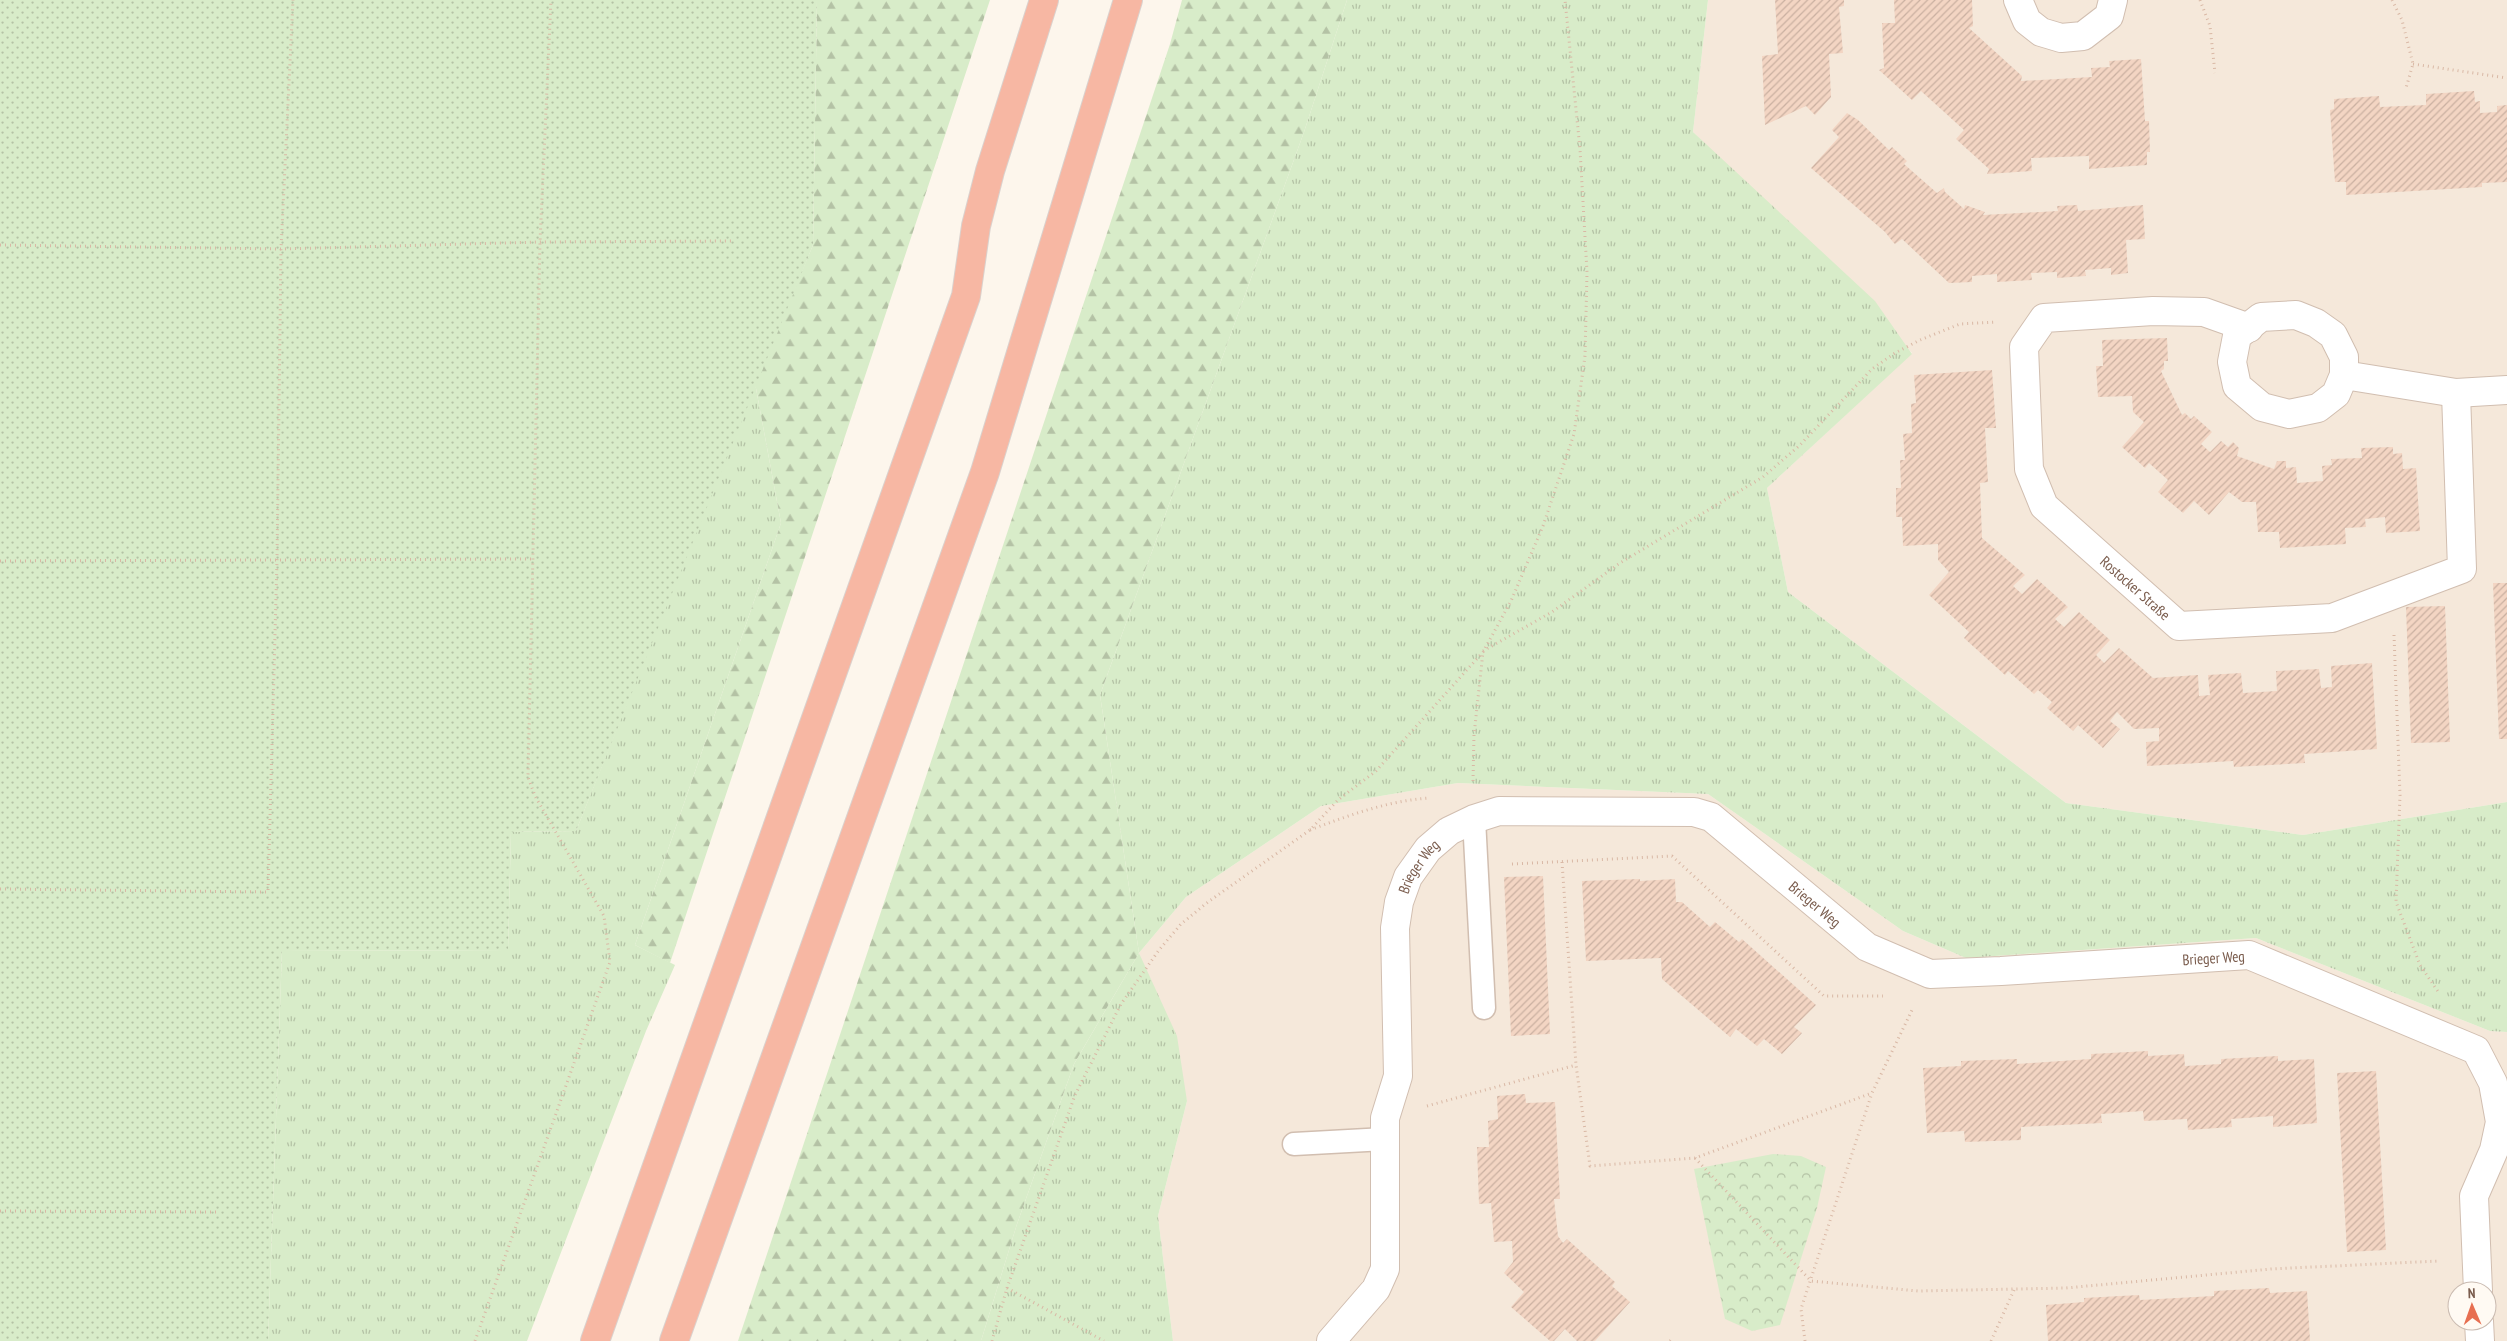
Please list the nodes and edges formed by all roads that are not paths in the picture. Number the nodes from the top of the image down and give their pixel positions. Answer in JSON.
{"nodes":[{"id":1,"x":1044,"y":0,"type":"edge"},
{"id":2,"x":1128,"y":0,"type":"edge"},
{"id":3,"x":2018,"y":0,"type":"edge"},
{"id":4,"x":2113,"y":0,"type":"edge"},
{"id":5,"x":2249,"y":328,"type":"junction"},
{"id":6,"x":2344,"y":376,"type":"junction"},
{"id":7,"x":2507,"y":390,"type":"edge"},
{"id":8,"x":2456,"y":393,"type":"junction"},
{"id":9,"x":1474,"y":819,"type":"junction"},
{"id":10,"x":1484,"y":1008,"type":"dead end"},
{"id":11,"x":1385,"y":1128,"type":"junction"},
{"id":12,"x":1294,"y":1144,"type":"dead end"},
{"id":13,"x":2477,"y":1281,"type":"edge"},
{"id":14,"x":596,"y":1341,"type":"edge"},
{"id":15,"x":674,"y":1341,"type":"edge"},
{"id":16,"x":1331,"y":1341,"type":"edge"}],
"edges":[{"from":1,"to":14,"type":"highway"},
{"from":2,"to":15,"type":"highway"},
{"from":3,"to":4,"type":"street"},
{"from":5,"to":6,"type":"street"},
{"from":5,"to":6,"type":"street"},
{"from":5,"to":8,"type":"street","name":"Rostocker Straße"},
{"from":6,"to":8,"type":"street"},
{"from":7,"to":8,"type":"street"},
{"from":9,"to":10,"type":"lane"},
{"from":9,"to":11,"type":"street","name":"Brieger Weg"},
{"from":9,"to":13,"type":"street","name":"Brieger Weg"},
{"from":11,"to":12,"type":"lane"},
{"from":11,"to":16,"type":"street","name":"Brieger Weg"}]}
